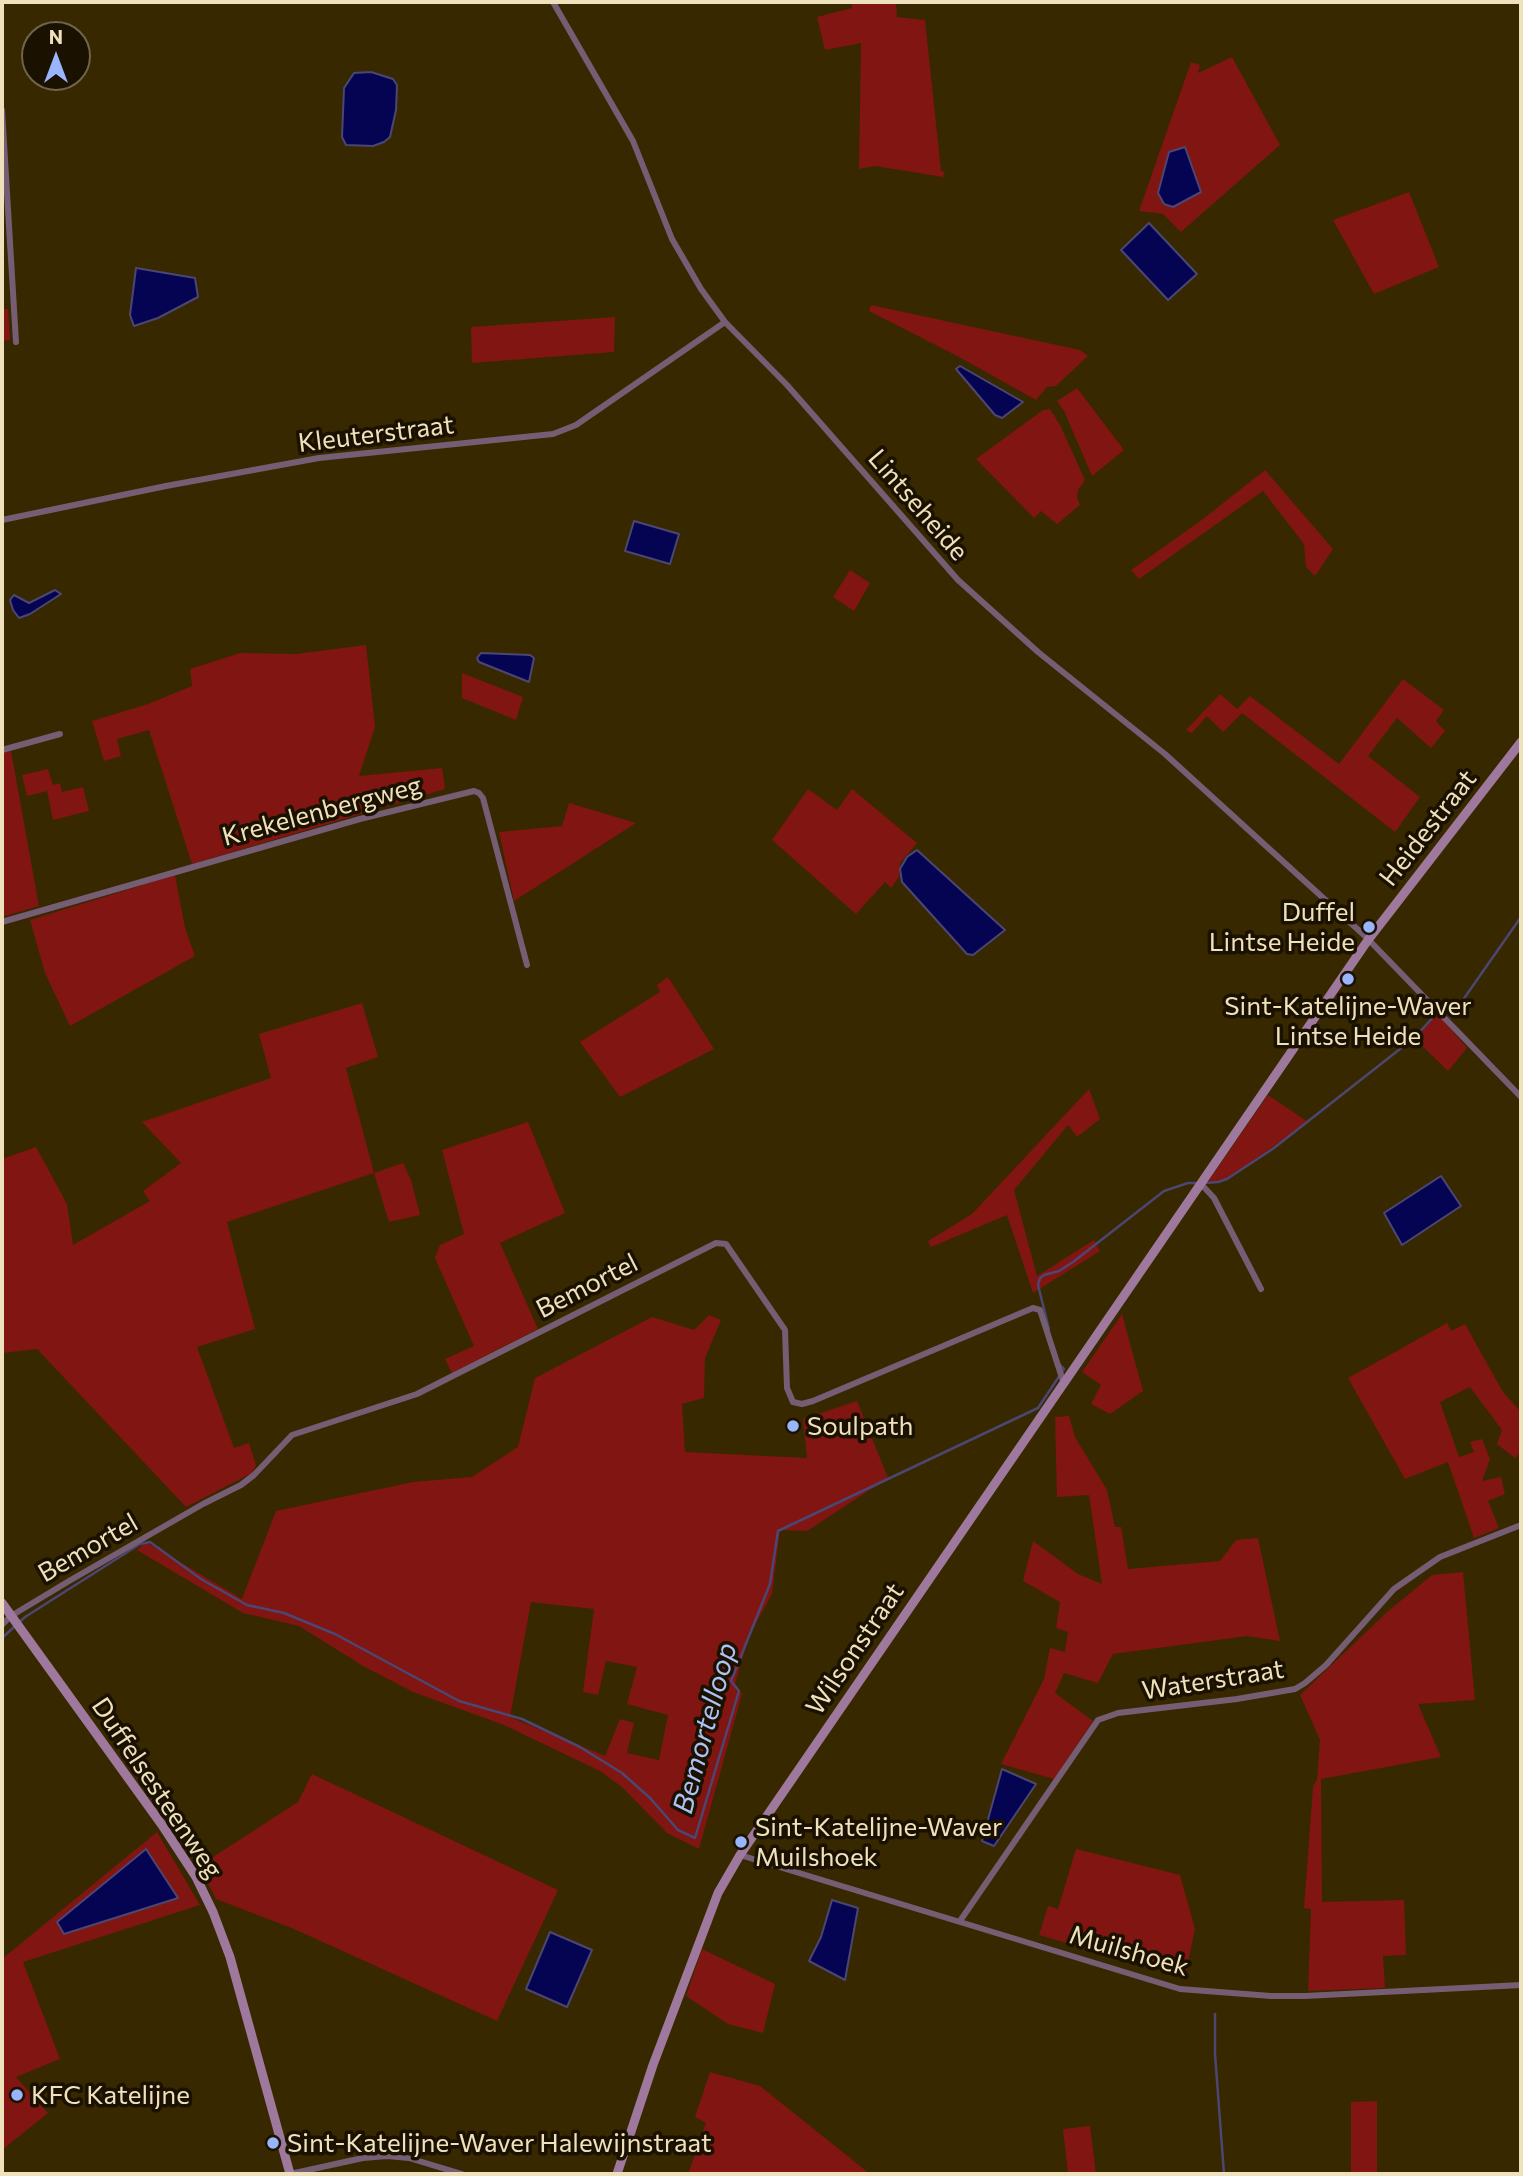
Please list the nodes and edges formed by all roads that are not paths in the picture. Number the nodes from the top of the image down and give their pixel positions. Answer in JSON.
{"nodes":[{"id":1,"x":553,"y":2,"type":"edge"},
{"id":2,"x":2,"y":110,"type":"edge"},
{"id":3,"x":725,"y":322,"type":"junction"},
{"id":4,"x":16,"y":342,"type":"dead end"},
{"id":5,"x":2,"y":520,"type":"edge"},
{"id":6,"x":60,"y":734,"type":"dead end"},
{"id":7,"x":1521,"y":742,"type":"edge"},
{"id":8,"x":2,"y":750,"type":"edge"},
{"id":9,"x":2,"y":922,"type":"edge"},
{"id":10,"x":1368,"y":940,"type":"junction"},
{"id":11,"x":527,"y":965,"type":"dead end"},
{"id":12,"x":1521,"y":1097,"type":"edge"},
{"id":13,"x":1201,"y":1184,"type":"junction"},
{"id":14,"x":1261,"y":1289,"type":"dead end"},
{"id":15,"x":1064,"y":1384,"type":"junction"},
{"id":16,"x":1521,"y":1525,"type":"edge"},
{"id":17,"x":2,"y":1603,"type":"edge"},
{"id":18,"x":11,"y":1615,"type":"junction"},
{"id":19,"x":2,"y":1625,"type":"edge"},
{"id":20,"x":740,"y":1855,"type":"junction"},
{"id":21,"x":960,"y":1921,"type":"junction"},
{"id":22,"x":1521,"y":1985,"type":"edge"},
{"id":23,"x":290,"y":2174,"type":"edge"},
{"id":24,"x":462,"y":2174,"type":"edge"},
{"id":25,"x":617,"y":2174,"type":"edge"}],
"edges":[{"from":1,"to":3,"type":"street","name":"Lintseheide"},
{"from":2,"to":4,"type":"street"},
{"from":3,"to":5,"type":"street","name":"Kleuterstraat"},
{"from":3,"to":10,"type":"street","name":"Lintseheide"},
{"from":6,"to":8,"type":"street"},
{"from":7,"to":10,"type":"street","name":"Heidestraat"},
{"from":9,"to":11,"type":"street","name":"Krekelenbergweg"},
{"from":10,"to":12,"type":"street"},
{"from":10,"to":13,"type":"street","name":"Wilsonstraat"},
{"from":13,"to":14,"type":"street"},
{"from":13,"to":15,"type":"street","name":"Wilsonstraat"},
{"from":15,"to":18,"type":"street","name":"Bemortel"},
{"from":15,"to":20,"type":"street","name":"Wilsonstraat"},
{"from":16,"to":21,"type":"street","name":"Waterstraat"},
{"from":17,"to":18,"type":"street","name":"Duffelsesteenweg"},
{"from":18,"to":19,"type":"street"},
{"from":18,"to":23,"type":"street","name":"Duffelsesteenweg"},
{"from":20,"to":21,"type":"street","name":"Muilshoek"},
{"from":20,"to":25,"type":"street","name":"Wilsonstraat"},
{"from":21,"to":22,"type":"street","name":"Muilshoek"},
{"from":23,"to":24,"type":"street"}]}
